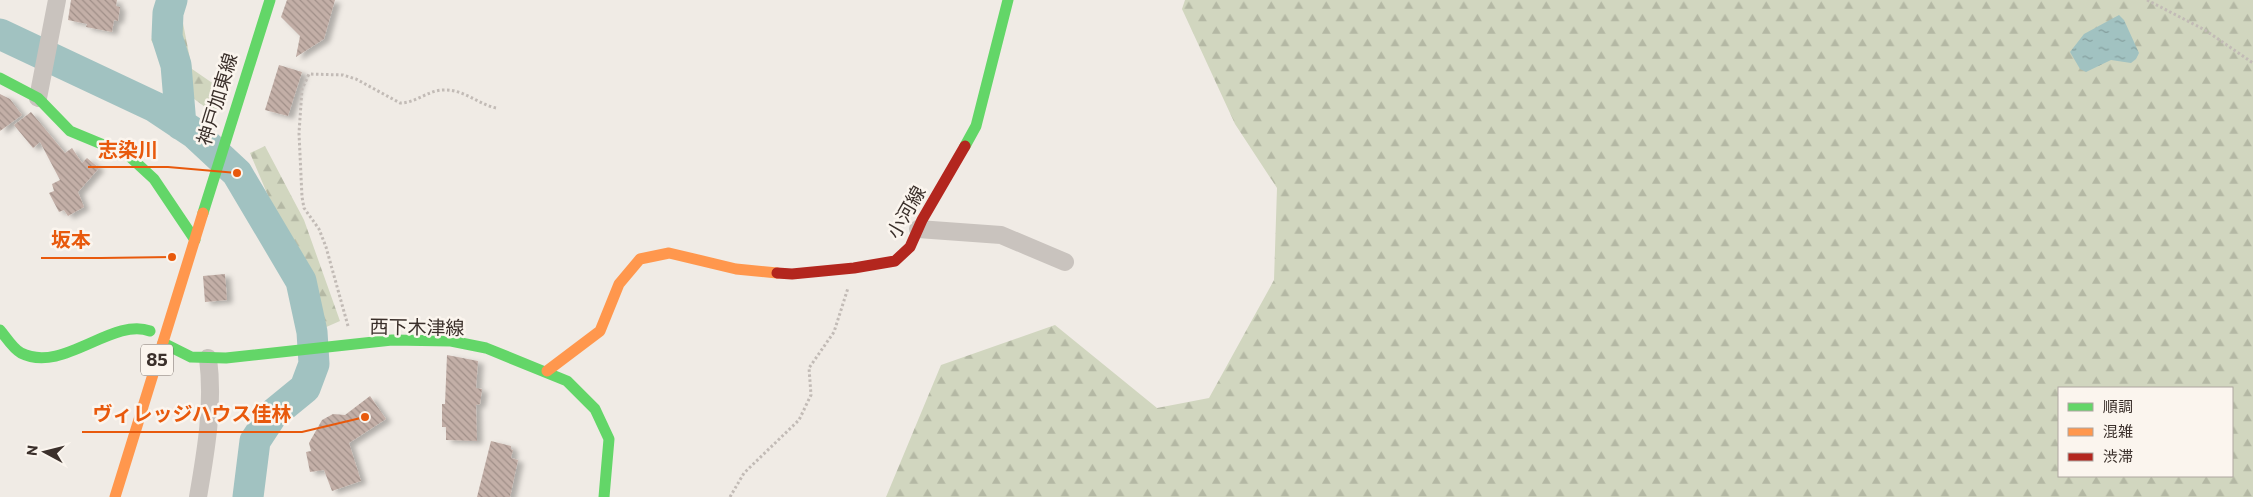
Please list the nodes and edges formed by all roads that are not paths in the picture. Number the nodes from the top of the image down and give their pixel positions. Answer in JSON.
{"nodes":[{"id":1,"x":270,"y":0,"type":"edge"},
{"id":2,"x":1008,"y":0,"type":"edge"},
{"id":3,"x":56,"y":8,"type":"edge"},
{"id":4,"x":0,"y":78,"type":"edge"},
{"id":5,"x":39,"y":95,"type":"junction"},
{"id":6,"x":918,"y":229,"type":"junction"},
{"id":7,"x":195,"y":240,"type":"junction"},
{"id":8,"x":1065,"y":262,"type":"dead end"},
{"id":9,"x":0,"y":330,"type":"edge"},
{"id":10,"x":156,"y":338,"type":"junction"},
{"id":11,"x":208,"y":358,"type":"junction"},
{"id":12,"x":547,"y":371,"type":"junction"},
{"id":13,"x":115,"y":497,"type":"edge"},
{"id":14,"x":198,"y":497,"type":"edge"},
{"id":15,"x":604,"y":497,"type":"edge"}],
"edges":[{"from":1,"to":7,"type":"street","name":"神戸加東線","number":"85"},
{"from":2,"to":6,"type":"street","name":"小河線"},
{"from":3,"to":5,"type":"street"},
{"from":4,"to":5,"type":"street"},
{"from":5,"to":7,"type":"street"},
{"from":6,"to":8,"type":"street"},
{"from":6,"to":12,"type":"street","name":"小河線"},
{"from":7,"to":10,"type":"street","name":"神戸加東線","number":"85"},
{"from":9,"to":10,"type":"street"},
{"from":10,"to":11,"type":"street","name":"西下木津線"},
{"from":10,"to":13,"type":"street","name":"神戸加東線","number":"85"},
{"from":11,"to":12,"type":"street","name":"西下木津線"},
{"from":11,"to":14,"type":"street"},
{"from":12,"to":15,"type":"street","name":"西下木津線"}]}
